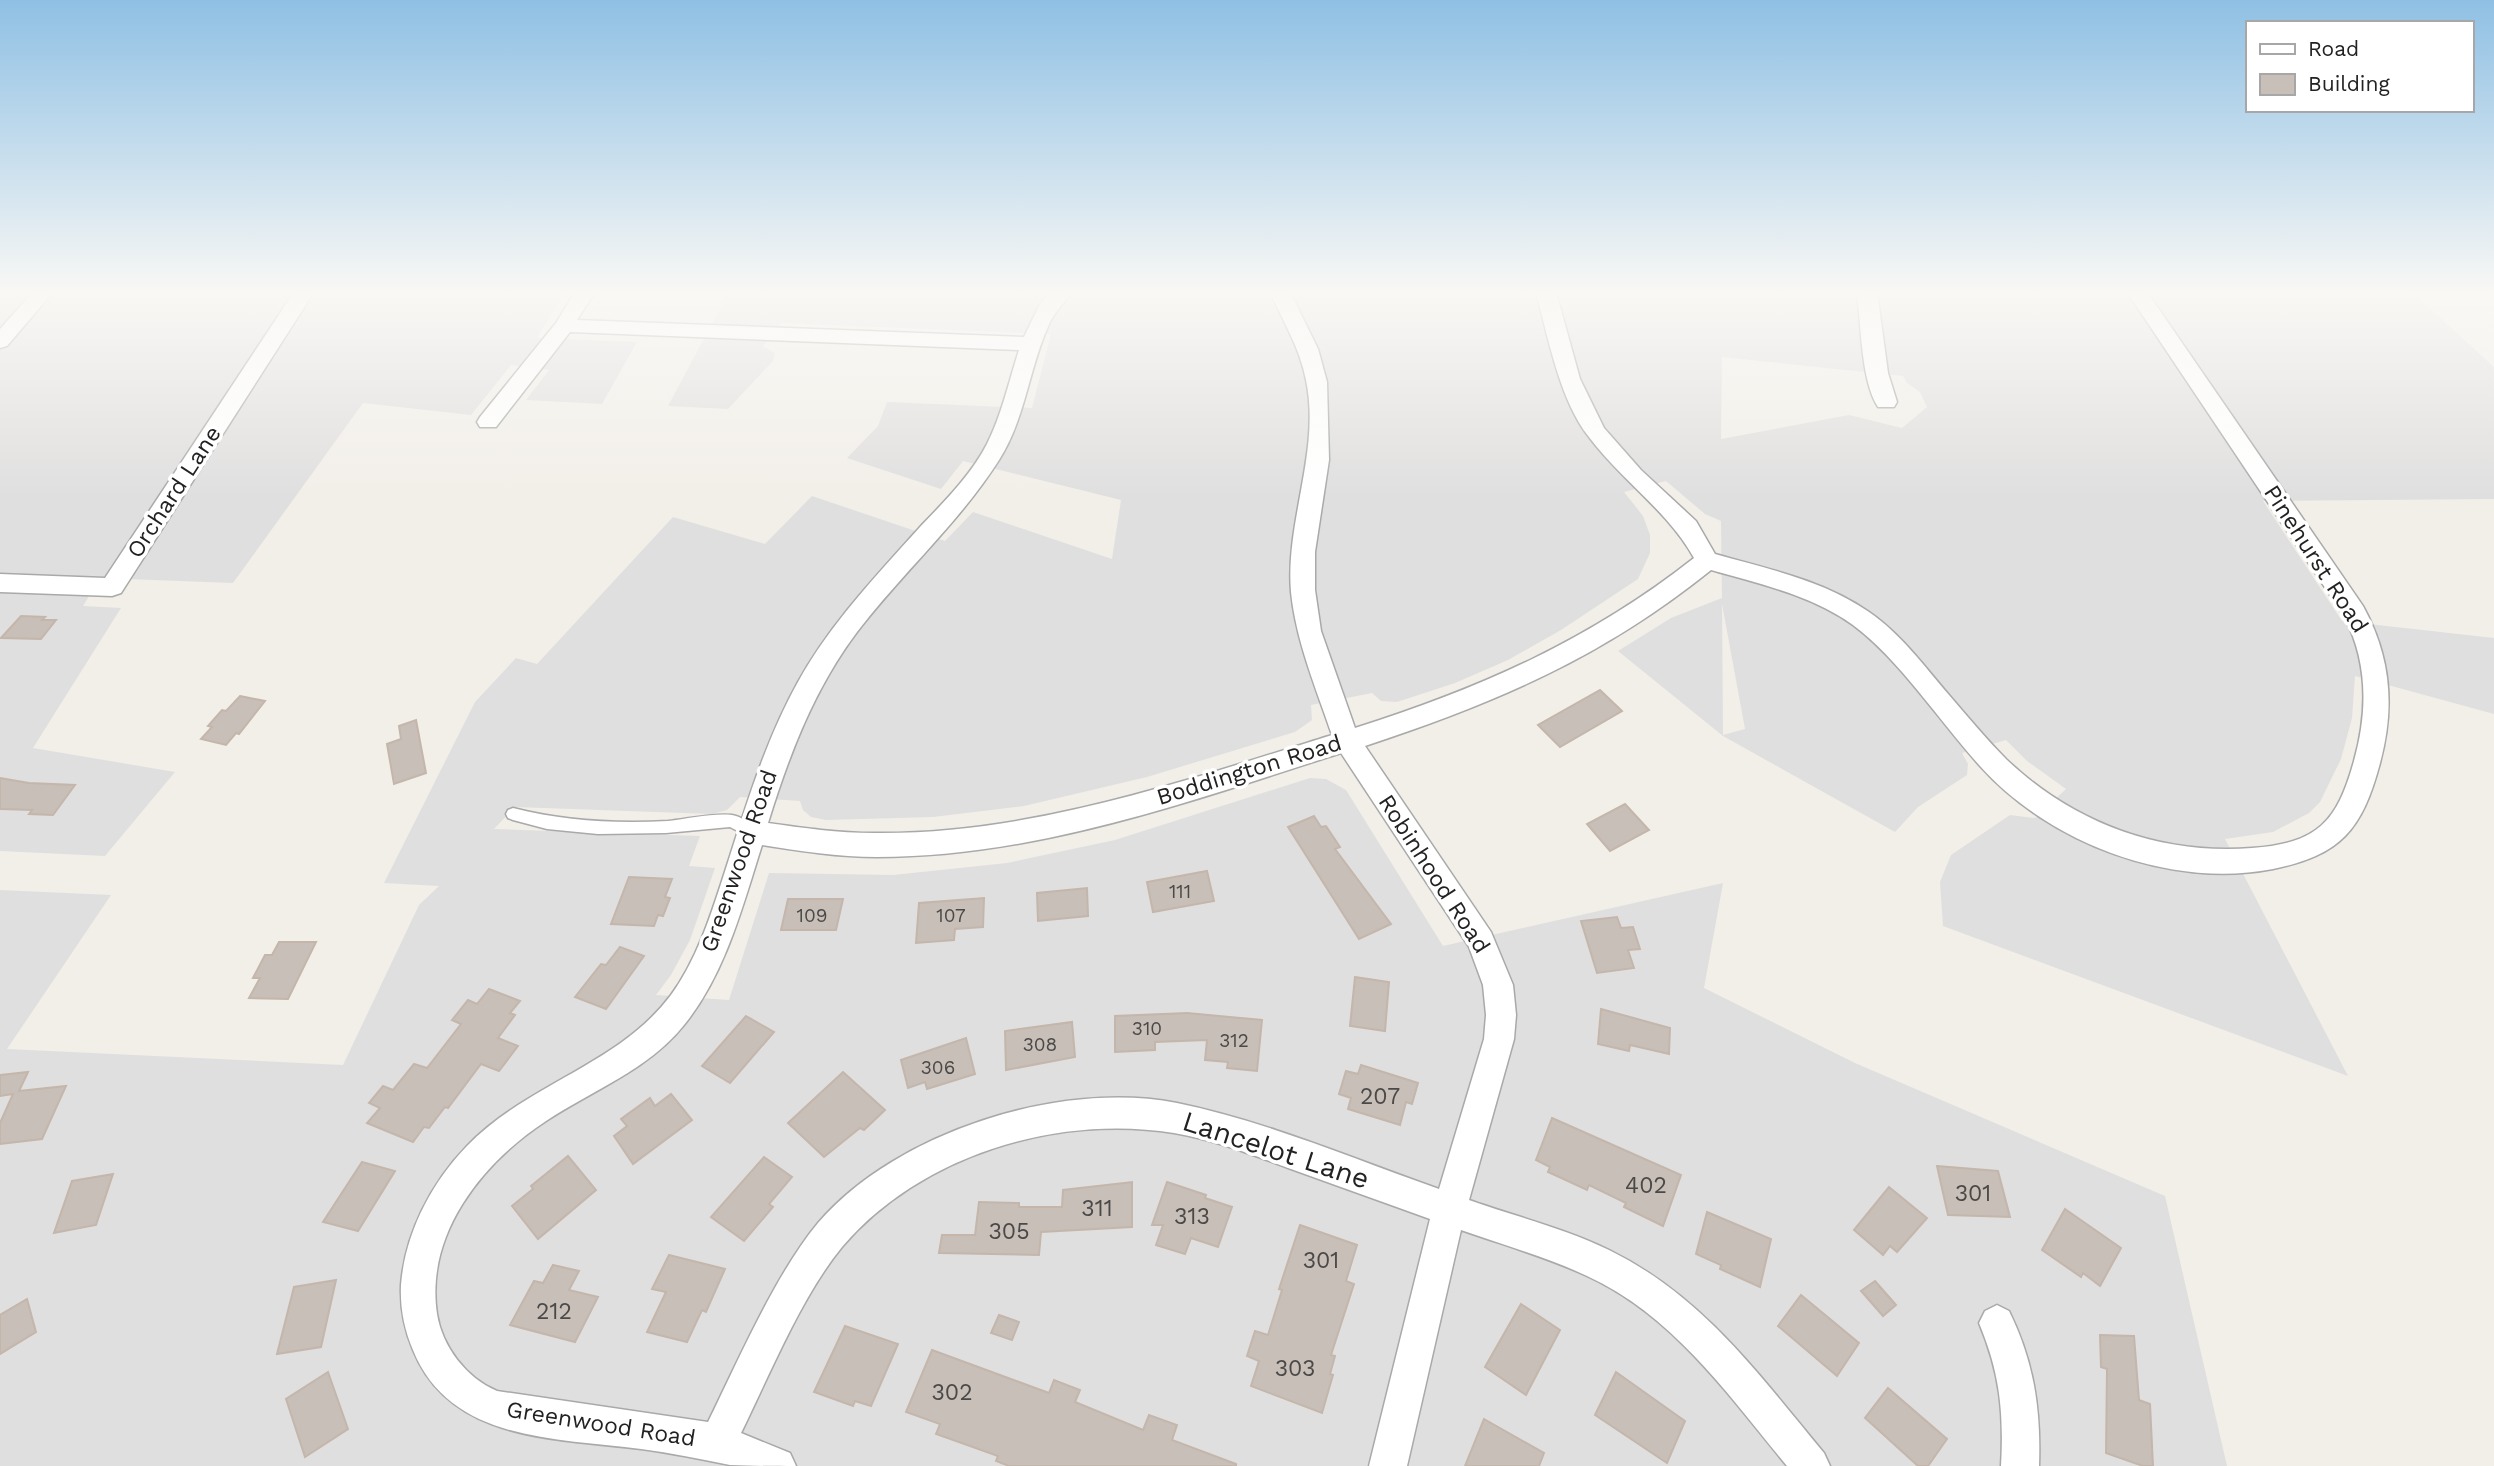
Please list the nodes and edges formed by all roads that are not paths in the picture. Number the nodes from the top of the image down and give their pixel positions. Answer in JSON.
{"nodes":[{"id":1,"x":259,"y":360,"type":"edge"},
{"id":2,"x":537,"y":360,"type":"edge"},
{"id":3,"x":1027,"y":360,"type":"edge"},
{"id":4,"x":1310,"y":360,"type":"edge"},
{"id":5,"x":1565,"y":360,"type":"edge"},
{"id":6,"x":1876,"y":360,"type":"edge"},
{"id":7,"x":2183,"y":360,"type":"edge"},
{"id":8,"x":1886,"y":402,"type":"dead end"},
{"id":9,"x":488,"y":422,"type":"dead end"},
{"id":10,"x":1707,"y":560,"type":"junction"},
{"id":11,"x":0,"y":583,"type":"edge"},
{"id":12,"x":1348,"y":741,"type":"junction"},
{"id":13,"x":513,"y":814,"type":"dead end"},
{"id":14,"x":751,"y":832,"type":"junction"},
{"id":15,"x":1450,"y":1208,"type":"junction"},
{"id":16,"x":1997,"y":1323,"type":"dead end"},
{"id":17,"x":717,"y":1443,"type":"junction"},
{"id":18,"x":776,"y":1466,"type":"edge"},
{"id":19,"x":1388,"y":1466,"type":"edge"},
{"id":20,"x":1811,"y":1466,"type":"edge"},
{"id":21,"x":2020,"y":1466,"type":"edge"}],
"edges":[{"from":1,"to":11,"type":"street","name":"Orchard Lane"},
{"from":2,"to":9,"type":"street"},
{"from":3,"to":14,"type":"street","name":"Greenwood Road"},
{"from":4,"to":12,"type":"street","name":"Robinhood Road"},
{"from":5,"to":10,"type":"street"},
{"from":6,"to":8,"type":"street"},
{"from":7,"to":10,"type":"street","name":"Pinehurst Road"},
{"from":10,"to":12,"type":"street","name":"Boddington Road"},
{"from":12,"to":14,"type":"street","name":"Boddington Road"},
{"from":12,"to":15,"type":"street","name":"Robinhood Road"},
{"from":13,"to":14,"type":"lane"},
{"from":14,"to":17,"type":"street","name":"Greenwood Road"},
{"from":15,"to":17,"type":"street","name":"Lancelot Lane"},
{"from":15,"to":19,"type":"street","name":"Robinhood Road"},
{"from":15,"to":20,"type":"street","name":"Lancelot Lane"},
{"from":16,"to":21,"type":"street"},
{"from":17,"to":18,"type":"street","name":"Greenwood Road"}]}
